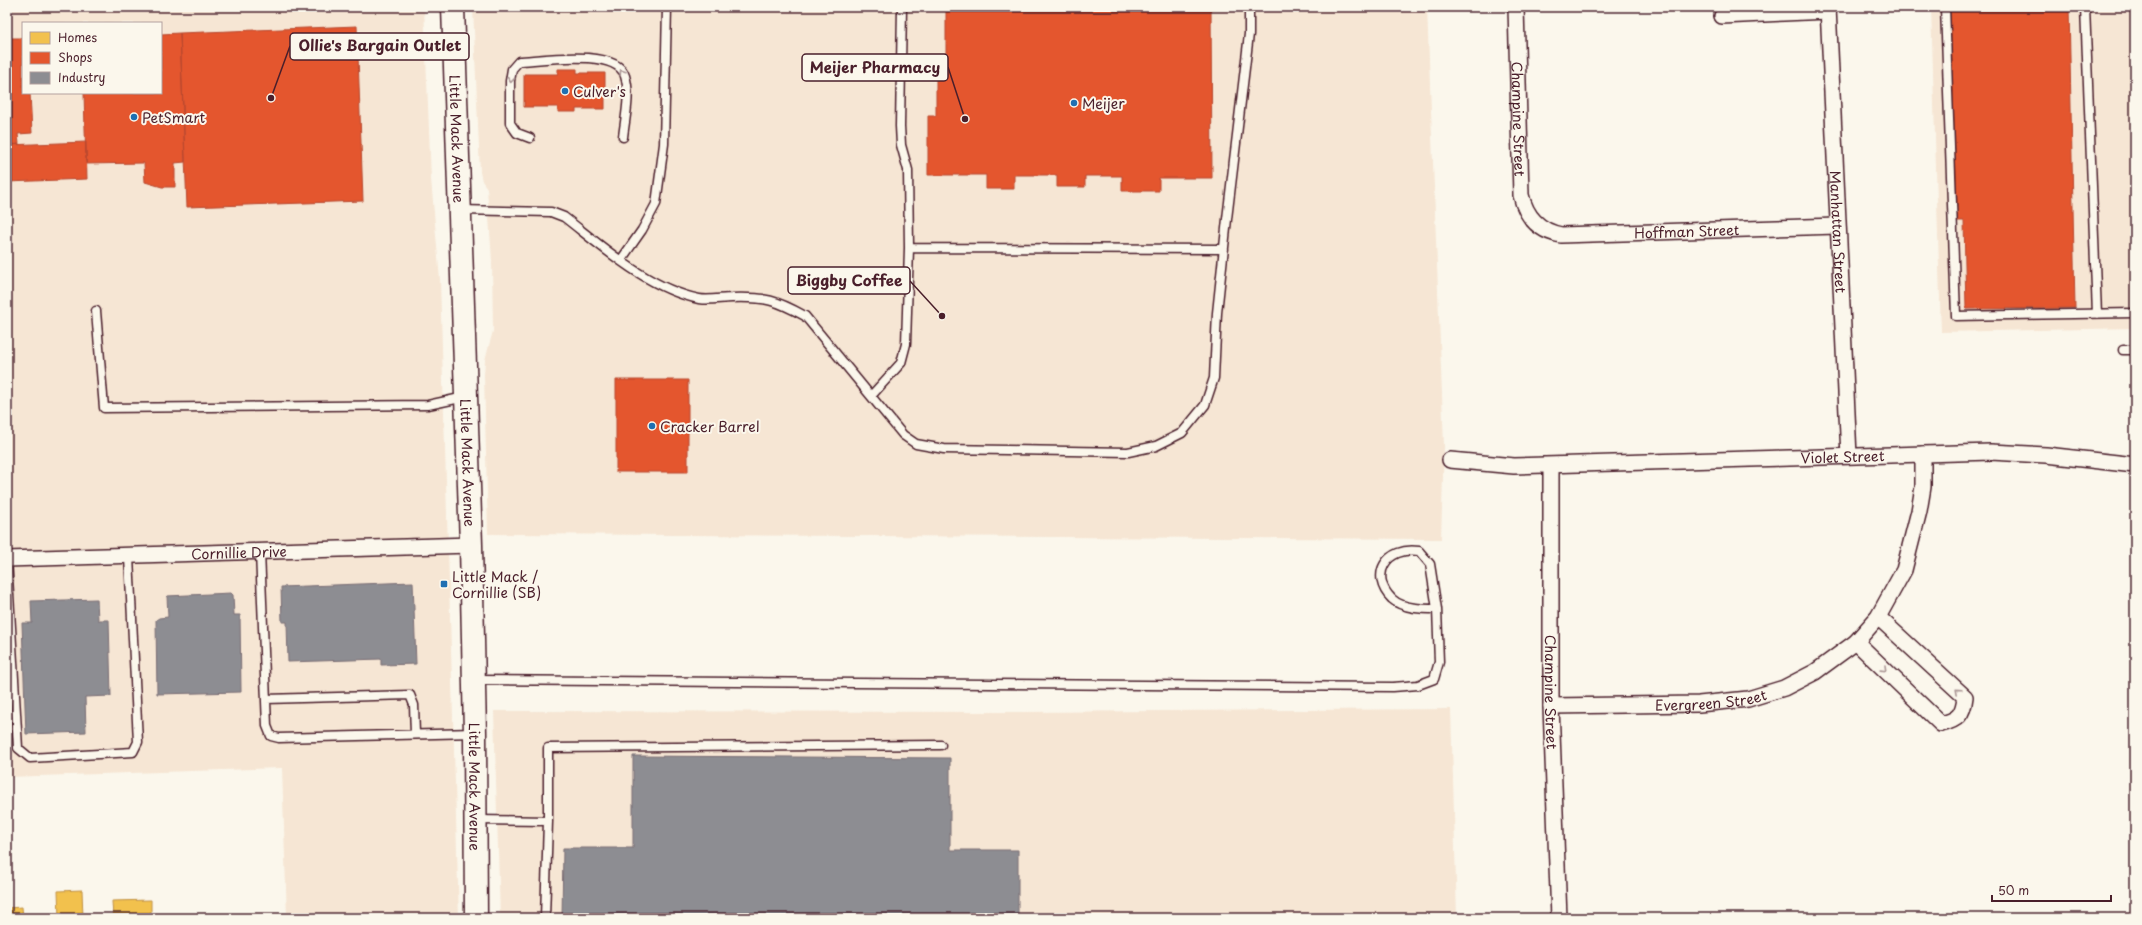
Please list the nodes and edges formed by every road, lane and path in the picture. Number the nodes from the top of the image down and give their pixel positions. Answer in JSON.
{"nodes":[{"id":1,"x":452,"y":7,"type":"edge"},
{"id":2,"x":667,"y":7,"type":"edge"},
{"id":3,"x":902,"y":7,"type":"edge"},
{"id":4,"x":1249,"y":7,"type":"edge"},
{"id":5,"x":1516,"y":7,"type":"edge"},
{"id":6,"x":1944,"y":7,"type":"edge"},
{"id":7,"x":2085,"y":7,"type":"edge"},
{"id":8,"x":1828,"y":9,"type":"edge"},
{"id":9,"x":1722,"y":16,"type":"dead end"},
{"id":10,"x":623,"y":137,"type":"dead end"},
{"id":11,"x":530,"y":138,"type":"dead end"},
{"id":12,"x":460,"y":210,"type":"junction"},
{"id":13,"x":1538,"y":226,"type":"joint"},
{"id":14,"x":1837,"y":226,"type":"junction"},
{"id":15,"x":909,"y":248,"type":"junction"},
{"id":16,"x":1224,"y":249,"type":"junction"},
{"id":17,"x":621,"y":260,"type":"junction"},
{"id":18,"x":96,"y":311,"type":"dead end"},
{"id":19,"x":2135,"y":313,"type":"edge"},
{"id":20,"x":2097,"y":314,"type":"junction"},
{"id":21,"x":2122,"y":350,"type":"dead end"},
{"id":22,"x":2135,"y":350,"type":"edge"},
{"id":23,"x":871,"y":396,"type":"junction"},
{"id":24,"x":465,"y":397,"type":"junction"},
{"id":25,"x":1923,"y":454,"type":"junction"},
{"id":26,"x":1849,"y":456,"type":"junction"},
{"id":27,"x":1450,"y":460,"type":"dead end"},
{"id":28,"x":2135,"y":464,"type":"edge"},
{"id":29,"x":1550,"y":466,"type":"junction"},
{"id":30,"x":471,"y":545,"type":"junction"},
{"id":31,"x":260,"y":552,"type":"junction"},
{"id":32,"x":129,"y":556,"type":"junction"},
{"id":33,"x":7,"y":559,"type":"edge"},
{"id":34,"x":1437,"y":609,"type":"junction"},
{"id":35,"x":1878,"y":617,"type":"junction"},
{"id":36,"x":1856,"y":642,"type":"junction"},
{"id":37,"x":474,"y":680,"type":"junction"},
{"id":38,"x":266,"y":699,"type":"junction"},
{"id":39,"x":1552,"y":706,"type":"junction"},
{"id":40,"x":475,"y":733,"type":"junction"},
{"id":41,"x":415,"y":734,"type":"junction"},
{"id":42,"x":941,"y":745,"type":"dead end"},
{"id":43,"x":475,"y":820,"type":"junction"},
{"id":44,"x":548,"y":821,"type":"junction"},
{"id":45,"x":476,"y":918,"type":"edge"},
{"id":46,"x":545,"y":918,"type":"edge"},
{"id":47,"x":1559,"y":918,"type":"edge"}],
"edges":[{"from":1,"to":12,"type":"main road","name":"Little Mack Avenue"},
{"from":2,"to":17,"type":"lane"},
{"from":3,"to":15,"type":"lane"},
{"from":4,"to":16,"type":"lane"},
{"from":5,"to":13,"type":"street","name":"Champine Street"},
{"from":6,"to":20,"type":"lane"},
{"from":7,"to":20,"type":"lane"},
{"from":8,"to":9,"type":"street"},
{"from":8,"to":14,"type":"street","name":"Manhattan Street"},
{"from":10,"to":11,"type":"lane","one_way":true},
{"from":12,"to":17,"type":"lane"},
{"from":12,"to":24,"type":"main road","name":"Little Mack Avenue"},
{"from":13,"to":14,"type":"street","name":"Hoffman Street"},
{"from":14,"to":26,"type":"street","name":"Manhattan Street"},
{"from":15,"to":16,"type":"lane"},
{"from":15,"to":23,"type":"lane"},
{"from":16,"to":23,"type":"lane"},
{"from":17,"to":23,"type":"lane"},
{"from":18,"to":24,"type":"lane"},
{"from":19,"to":20,"type":"lane"},
{"from":21,"to":22,"type":"lane"},
{"from":24,"to":30,"type":"main road","name":"Little Mack Avenue"},
{"from":25,"to":26,"type":"street","name":"Violet Street"},
{"from":25,"to":28,"type":"street","name":"Violet Street"},
{"from":25,"to":35,"type":"street","name":"Evergreen Street"},
{"from":26,"to":29,"type":"street","name":"Violet Street"},
{"from":27,"to":29,"type":"street","name":"Violet Street"},
{"from":29,"to":39,"type":"street","name":"Champine Street"},
{"from":30,"to":31,"type":"street","name":"Cornillie Drive"},
{"from":30,"to":37,"type":"main road","name":"Little Mack Avenue"},
{"from":31,"to":32,"type":"street","name":"Cornillie Drive"},
{"from":31,"to":38,"type":"lane"},
{"from":32,"to":33,"type":"street","name":"Cornillie Drive"},
{"from":32,"to":33,"type":"lane"},
{"from":34,"to":34,"type":"lane"},
{"from":34,"to":37,"type":"lane"},
{"from":35,"to":36,"type":"street","name":"Evergreen Street"},
{"from":36,"to":35,"type":"street","one_way":true},
{"from":36,"to":39,"type":"street","name":"Evergreen Street"},
{"from":37,"to":40,"type":"main road","name":"Little Mack Avenue"},
{"from":38,"to":41,"type":"lane"},
{"from":38,"to":41,"type":"lane"},
{"from":39,"to":47,"type":"street","name":"Champine Street"},
{"from":40,"to":41,"type":"lane"},
{"from":40,"to":43,"type":"main road","name":"Little Mack Avenue"},
{"from":42,"to":44,"type":"lane"},
{"from":43,"to":44,"type":"lane"},
{"from":43,"to":45,"type":"main road","name":"Little Mack Avenue"},
{"from":44,"to":46,"type":"lane"}]}
